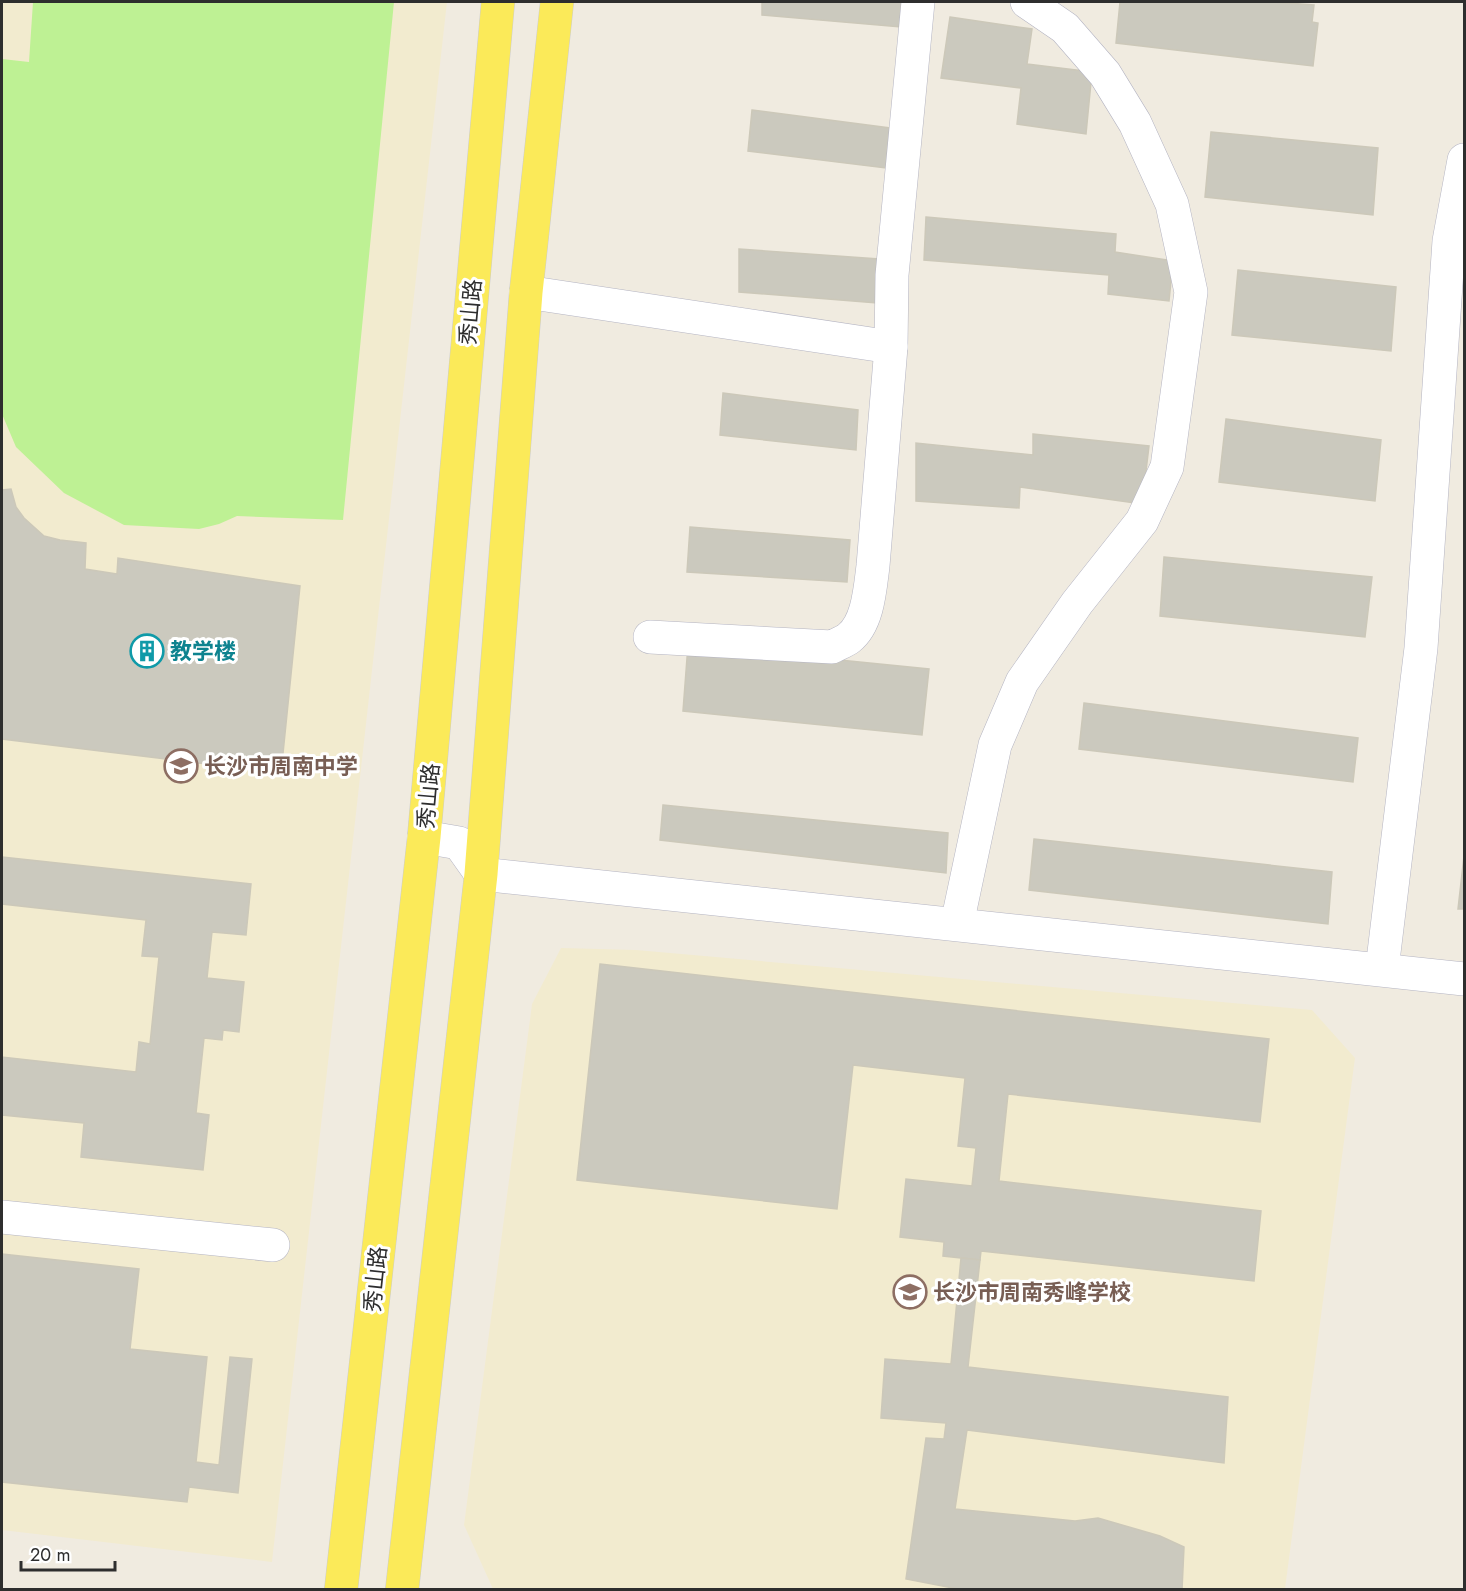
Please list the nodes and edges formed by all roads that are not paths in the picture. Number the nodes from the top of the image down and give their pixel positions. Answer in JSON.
{"nodes":[{"id":1,"x":498,"y":2,"type":"edge"},
{"id":2,"x":556,"y":2,"type":"edge"},
{"id":3,"x":918,"y":2,"type":"edge"},
{"id":4,"x":1027,"y":2,"type":"edge"},
{"id":5,"x":1464,"y":160,"type":"edge"},
{"id":6,"x":526,"y":292,"type":"junction"},
{"id":7,"x":891,"y":347,"type":"junction"},
{"id":8,"x":650,"y":637,"type":"dead end"},
{"id":9,"x":424,"y":837,"type":"junction"},
{"id":10,"x":481,"y":874,"type":"junction"},
{"id":11,"x":957,"y":924,"type":"junction"},
{"id":12,"x":1382,"y":969,"type":"junction"},
{"id":13,"x":1464,"y":979,"type":"edge"},
{"id":14,"x":2,"y":1217,"type":"edge"},
{"id":15,"x":273,"y":1245,"type":"dead end"},
{"id":16,"x":341,"y":1590,"type":"edge"},
{"id":17,"x":402,"y":1590,"type":"edge"}],
"edges":[{"from":1,"to":9,"type":"main road","name":"秀山路"},
{"from":2,"to":6,"type":"main road"},
{"from":3,"to":7,"type":"street"},
{"from":4,"to":11,"type":"street"},
{"from":5,"to":12,"type":"street"},
{"from":6,"to":7,"type":"street"},
{"from":6,"to":10,"type":"main road"},
{"from":7,"to":8,"type":"street"},
{"from":9,"to":10,"type":"street"},
{"from":9,"to":16,"type":"main road","name":"秀山路"},
{"from":10,"to":11,"type":"street"},
{"from":10,"to":17,"type":"main road"},
{"from":11,"to":12,"type":"street"},
{"from":12,"to":13,"type":"street"},
{"from":14,"to":15,"type":"street"}]}
